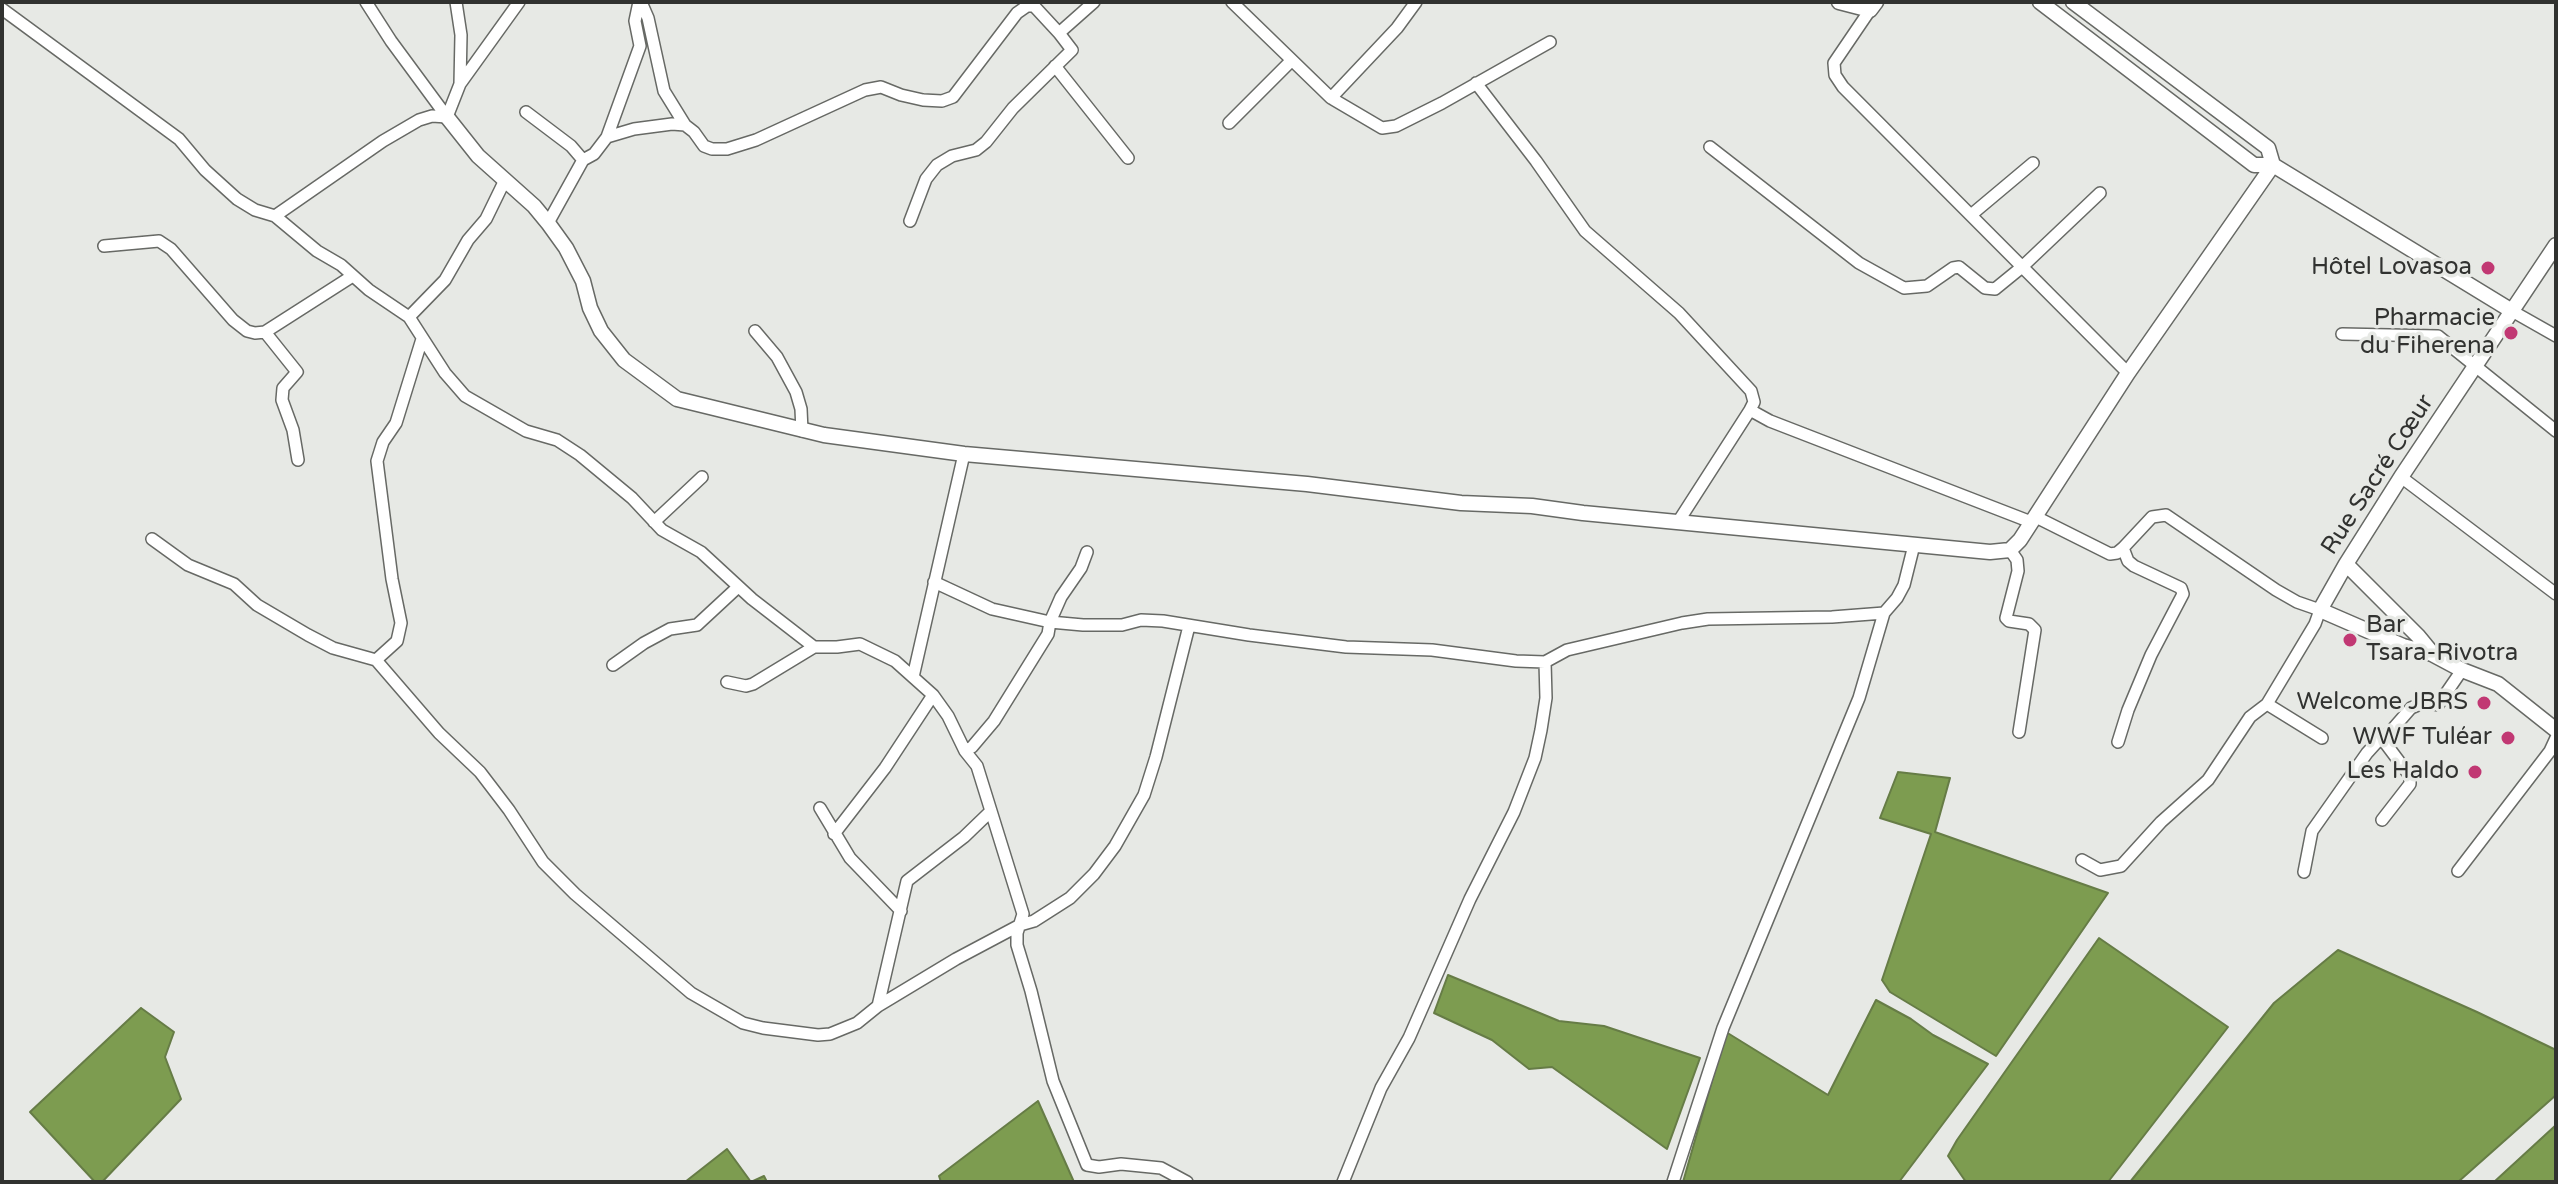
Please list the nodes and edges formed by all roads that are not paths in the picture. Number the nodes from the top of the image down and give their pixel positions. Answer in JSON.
{"nodes":[{"id":1,"x":366,"y":2,"type":"edge"},
{"id":2,"x":456,"y":2,"type":"edge"},
{"id":3,"x":519,"y":2,"type":"edge"},
{"id":4,"x":640,"y":2,"type":"edge"},
{"id":5,"x":1094,"y":2,"type":"edge"},
{"id":6,"x":1232,"y":2,"type":"edge"},
{"id":7,"x":1416,"y":2,"type":"edge"},
{"id":8,"x":1839,"y":2,"type":"edge"},
{"id":9,"x":2040,"y":2,"type":"edge"},
{"id":10,"x":2073,"y":2,"type":"edge"},
{"id":11,"x":1873,"y":6,"type":"edge"},
{"id":12,"x":2,"y":9,"type":"edge"},
{"id":13,"x":1059,"y":33,"type":"junction"},
{"id":14,"x":1550,"y":42,"type":"dead end"},
{"id":15,"x":1291,"y":61,"type":"junction"},
{"id":16,"x":1055,"y":66,"type":"junction"},
{"id":17,"x":1476,"y":83,"type":"junction"},
{"id":18,"x":460,"y":84,"type":"junction"},
{"id":19,"x":1331,"y":98,"type":"junction"},
{"id":20,"x":526,"y":112,"type":"dead end"},
{"id":21,"x":447,"y":117,"type":"junction"},
{"id":22,"x":1229,"y":123,"type":"dead end"},
{"id":23,"x":685,"y":125,"type":"junction"},
{"id":24,"x":607,"y":137,"type":"junction"},
{"id":25,"x":1710,"y":147,"type":"dead end"},
{"id":26,"x":1128,"y":158,"type":"dead end"},
{"id":27,"x":583,"y":160,"type":"junction"},
{"id":28,"x":2033,"y":163,"type":"dead end"},
{"id":29,"x":2273,"y":165,"type":"junction"},
{"id":30,"x":505,"y":180,"type":"junction"},
{"id":31,"x":2100,"y":193,"type":"dead end"},
{"id":32,"x":1971,"y":215,"type":"junction"},
{"id":33,"x":275,"y":216,"type":"junction"},
{"id":34,"x":910,"y":221,"type":"dead end"},
{"id":35,"x":548,"y":223,"type":"junction"},
{"id":36,"x":2556,"y":245,"type":"edge"},
{"id":37,"x":104,"y":246,"type":"dead end"},
{"id":38,"x":2022,"y":267,"type":"junction"},
{"id":39,"x":351,"y":277,"type":"junction"},
{"id":40,"x":2512,"y":311,"type":"junction"},
{"id":41,"x":409,"y":317,"type":"junction"},
{"id":42,"x":755,"y":331,"type":"dead end"},
{"id":43,"x":265,"y":332,"type":"junction"},
{"id":44,"x":2342,"y":334,"type":"dead end"},
{"id":45,"x":2556,"y":336,"type":"edge"},
{"id":46,"x":422,"y":339,"type":"junction"},
{"id":47,"x":2476,"y":366,"type":"junction"},
{"id":48,"x":2128,"y":373,"type":"junction"},
{"id":49,"x":1750,"y":410,"type":"junction"},
{"id":50,"x":802,"y":431,"type":"junction"},
{"id":51,"x":2556,"y":431,"type":"edge"},
{"id":52,"x":964,"y":454,"type":"junction"},
{"id":53,"x":298,"y":460,"type":"dead end"},
{"id":54,"x":702,"y":477,"type":"dead end"},
{"id":55,"x":2401,"y":477,"type":"junction"},
{"id":56,"x":2033,"y":520,"type":"junction"},
{"id":57,"x":654,"y":522,"type":"junction"},
{"id":58,"x":1678,"y":522,"type":"junction"},
{"id":59,"x":152,"y":539,"type":"dead end"},
{"id":60,"x":1914,"y":545,"type":"junction"},
{"id":61,"x":2123,"y":548,"type":"junction"},
{"id":62,"x":2010,"y":550,"type":"junction"},
{"id":63,"x":1087,"y":552,"type":"dead end"},
{"id":64,"x":2346,"y":564,"type":"junction"},
{"id":65,"x":934,"y":582,"type":"junction"},
{"id":66,"x":738,"y":587,"type":"junction"},
{"id":67,"x":2556,"y":594,"type":"edge"},
{"id":68,"x":2320,"y":610,"type":"junction"},
{"id":69,"x":1884,"y":613,"type":"junction"},
{"id":70,"x":1050,"y":622,"type":"junction"},
{"id":71,"x":1189,"y":626,"type":"junction"},
{"id":72,"x":814,"y":647,"type":"junction"},
{"id":73,"x":2432,"y":654,"type":"junction"},
{"id":74,"x":376,"y":660,"type":"junction"},
{"id":75,"x":1545,"y":662,"type":"junction"},
{"id":76,"x":613,"y":665,"type":"dead end"},
{"id":77,"x":2462,"y":670,"type":"junction"},
{"id":78,"x":913,"y":677,"type":"junction"},
{"id":79,"x":727,"y":682,"type":"dead end"},
{"id":80,"x":933,"y":695,"type":"junction"},
{"id":81,"x":2267,"y":704,"type":"junction"},
{"id":82,"x":2556,"y":730,"type":"edge"},
{"id":83,"x":2019,"y":732,"type":"dead end"},
{"id":84,"x":2322,"y":738,"type":"dead end"},
{"id":85,"x":2556,"y":738,"type":"edge"},
{"id":86,"x":2383,"y":740,"type":"junction"},
{"id":87,"x":2118,"y":742,"type":"dead end"},
{"id":88,"x":965,"y":751,"type":"junction"},
{"id":89,"x":820,"y":808,"type":"dead end"},
{"id":90,"x":991,"y":811,"type":"junction"},
{"id":91,"x":2382,"y":820,"type":"dead end"},
{"id":92,"x":834,"y":834,"type":"junction"},
{"id":93,"x":2082,"y":860,"type":"dead end"},
{"id":94,"x":2458,"y":871,"type":"dead end"},
{"id":95,"x":2304,"y":872,"type":"dead end"},
{"id":96,"x":901,"y":911,"type":"junction"},
{"id":97,"x":1020,"y":925,"type":"junction"},
{"id":98,"x":878,"y":1006,"type":"junction"},
{"id":99,"x":1187,"y":1182,"type":"edge"},
{"id":100,"x":1343,"y":1182,"type":"edge"},
{"id":101,"x":1673,"y":1182,"type":"edge"}],
"edges":[{"from":1,"to":21,"type":"street"},
{"from":2,"to":18,"type":"street"},
{"from":3,"to":18,"type":"street"},
{"from":4,"to":23,"type":"street"},
{"from":4,"to":24,"type":"street"},
{"from":5,"to":13,"type":"street"},
{"from":6,"to":15,"type":"street"},
{"from":7,"to":19,"type":"street"},
{"from":8,"to":11,"type":"street"},
{"from":9,"to":29,"type":"street"},
{"from":10,"to":29,"type":"street"},
{"from":11,"to":32,"type":"street"},
{"from":12,"to":33,"type":"street"},
{"from":13,"to":16,"type":"street"},
{"from":13,"to":23,"type":"street"},
{"from":14,"to":17,"type":"street"},
{"from":15,"to":19,"type":"street"},
{"from":15,"to":22,"type":"street"},
{"from":16,"to":26,"type":"street"},
{"from":16,"to":34,"type":"street"},
{"from":17,"to":19,"type":"street"},
{"from":17,"to":49,"type":"street"},
{"from":18,"to":21,"type":"street"},
{"from":20,"to":27,"type":"street"},
{"from":21,"to":30,"type":"street"},
{"from":21,"to":33,"type":"street"},
{"from":23,"to":24,"type":"street"},
{"from":24,"to":27,"type":"street"},
{"from":25,"to":38,"type":"street"},
{"from":27,"to":35,"type":"street"},
{"from":28,"to":32,"type":"street"},
{"from":29,"to":40,"type":"street"},
{"from":29,"to":48,"type":"street"},
{"from":30,"to":35,"type":"street"},
{"from":30,"to":41,"type":"street"},
{"from":31,"to":38,"type":"street"},
{"from":32,"to":38,"type":"street"},
{"from":33,"to":39,"type":"street"},
{"from":35,"to":50,"type":"street"},
{"from":36,"to":40,"type":"street","name":"Rue Sacré Cœur"},
{"from":37,"to":43,"type":"street"},
{"from":38,"to":48,"type":"street"},
{"from":39,"to":41,"type":"street"},
{"from":39,"to":43,"type":"street"},
{"from":40,"to":45,"type":"street"},
{"from":40,"to":47,"type":"street","name":"Rue Sacré Cœur"},
{"from":41,"to":46,"type":"street"},
{"from":42,"to":50,"type":"street"},
{"from":43,"to":53,"type":"street"},
{"from":44,"to":47,"type":"street"},
{"from":46,"to":57,"type":"street"},
{"from":46,"to":74,"type":"street"},
{"from":47,"to":51,"type":"street"},
{"from":47,"to":55,"type":"street","name":"Rue Sacré Cœur"},
{"from":48,"to":56,"type":"street"},
{"from":49,"to":56,"type":"street"},
{"from":49,"to":58,"type":"street"},
{"from":50,"to":52,"type":"street"},
{"from":52,"to":58,"type":"street"},
{"from":52,"to":65,"type":"street"},
{"from":54,"to":57,"type":"street"},
{"from":55,"to":64,"type":"street","name":"Rue Sacré Cœur"},
{"from":55,"to":67,"type":"street"},
{"from":56,"to":61,"type":"street"},
{"from":56,"to":62,"type":"street"},
{"from":57,"to":66,"type":"street"},
{"from":58,"to":60,"type":"street"},
{"from":59,"to":74,"type":"street"},
{"from":60,"to":62,"type":"street"},
{"from":60,"to":69,"type":"street"},
{"from":61,"to":68,"type":"street"},
{"from":61,"to":87,"type":"street"},
{"from":62,"to":83,"type":"street"},
{"from":63,"to":70,"type":"street"},
{"from":64,"to":68,"type":"street","name":"Rue Sacré Cœur"},
{"from":64,"to":73,"type":"street"},
{"from":65,"to":70,"type":"street"},
{"from":65,"to":78,"type":"street"},
{"from":66,"to":72,"type":"street"},
{"from":66,"to":76,"type":"street"},
{"from":68,"to":73,"type":"street"},
{"from":68,"to":81,"type":"street"},
{"from":69,"to":75,"type":"street"},
{"from":69,"to":101,"type":"street"},
{"from":70,"to":71,"type":"street"},
{"from":70,"to":88,"type":"street"},
{"from":71,"to":75,"type":"street"},
{"from":71,"to":97,"type":"street"},
{"from":72,"to":78,"type":"street"},
{"from":72,"to":79,"type":"street"},
{"from":73,"to":77,"type":"street"},
{"from":74,"to":98,"type":"street"},
{"from":75,"to":100,"type":"street"},
{"from":77,"to":82,"type":"street"},
{"from":77,"to":86,"type":"street"},
{"from":78,"to":80,"type":"street"},
{"from":80,"to":88,"type":"street"},
{"from":80,"to":92,"type":"street"},
{"from":81,"to":84,"type":"street"},
{"from":81,"to":93,"type":"street"},
{"from":85,"to":94,"type":"street"},
{"from":86,"to":91,"type":"street"},
{"from":86,"to":95,"type":"street"},
{"from":88,"to":90,"type":"street"},
{"from":89,"to":92,"type":"street"},
{"from":90,"to":96,"type":"street"},
{"from":90,"to":97,"type":"street"},
{"from":92,"to":96,"type":"street"},
{"from":96,"to":98,"type":"street"},
{"from":97,"to":98,"type":"street"},
{"from":97,"to":99,"type":"street"}]}
